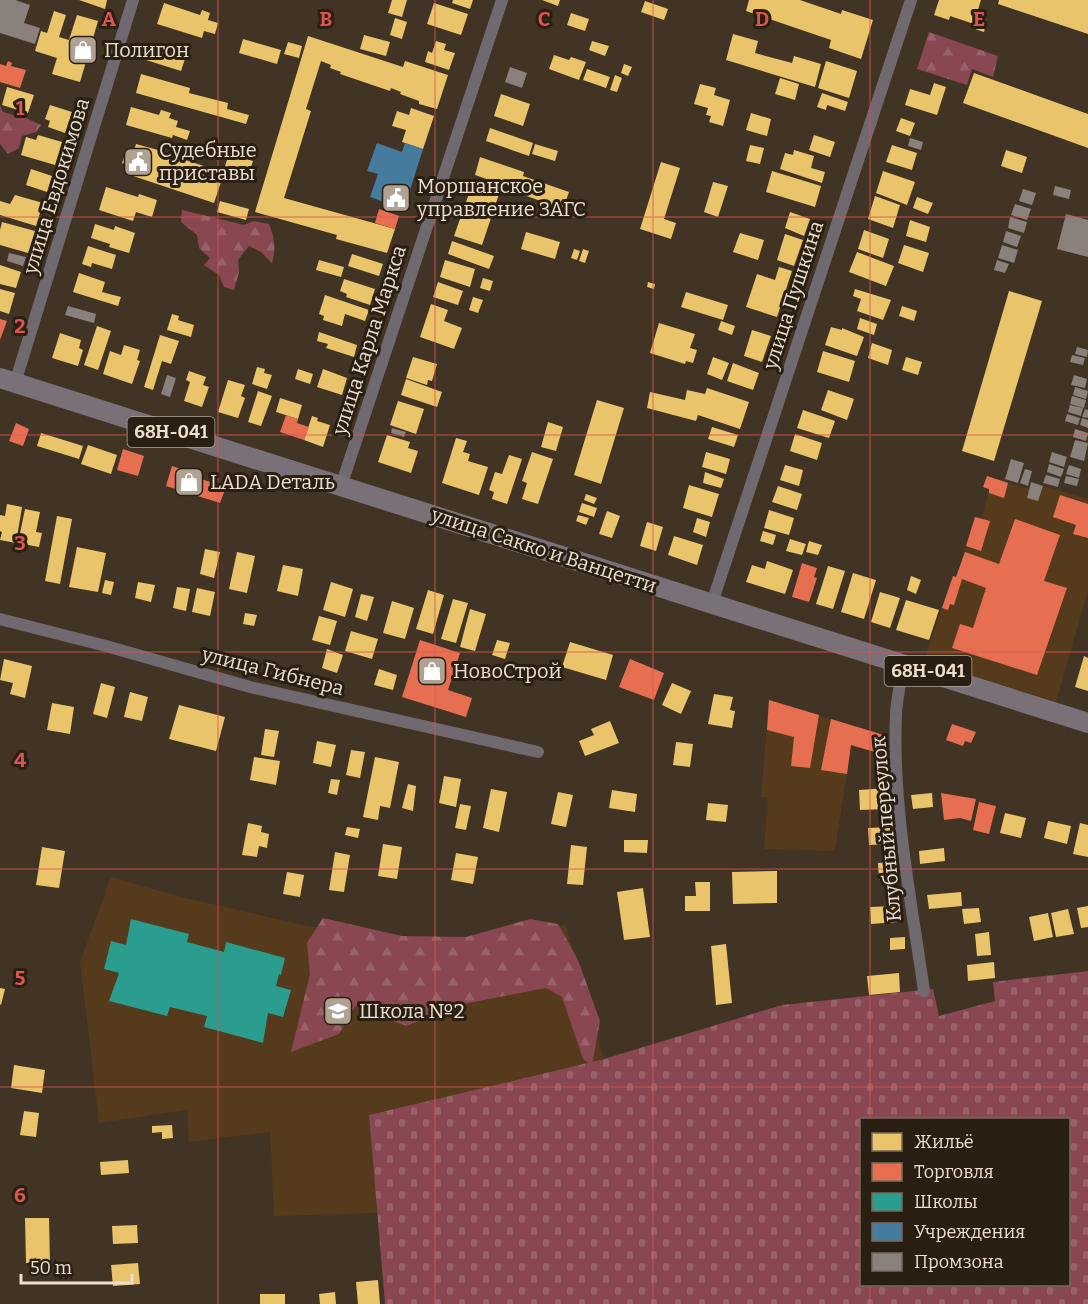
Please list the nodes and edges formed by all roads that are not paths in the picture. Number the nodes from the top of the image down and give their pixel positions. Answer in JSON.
{"nodes":[{"id":1,"x":133,"y":0,"type":"edge"},
{"id":2,"x":502,"y":0,"type":"edge"},
{"id":3,"x":911,"y":0,"type":"edge"},
{"id":4,"x":8,"y":381,"type":"edge"},
{"id":5,"x":342,"y":486,"type":"junction"},
{"id":6,"x":712,"y":603,"type":"junction"},
{"id":7,"x":0,"y":619,"type":"edge"},
{"id":8,"x":904,"y":664,"type":"junction"},
{"id":9,"x":1088,"y":723,"type":"edge"},
{"id":10,"x":538,"y":752,"type":"dead end"},
{"id":11,"x":924,"y":991,"type":"dead end"}],
"edges":[{"from":1,"to":4,"type":"street","name":"улица Евдокимова"},
{"from":2,"to":5,"type":"street","name":"улица Карла Маркса"},
{"from":3,"to":6,"type":"street","name":"улица Пушкина"},
{"from":4,"to":5,"type":"main road","name":"улица Сакко и Ванцетти","number":"68Н-041"},
{"from":5,"to":6,"type":"main road","name":"улица Сакко и Ванцетти","number":"68Н-041"},
{"from":6,"to":8,"type":"main road","name":"улица Сакко и Ванцетти","number":"68Н-041"},
{"from":7,"to":10,"type":"street","name":"улица Гибнера"},
{"from":8,"to":9,"type":"main road","name":"улица Сакко и Ванцетти","number":"68Н-041"},
{"from":8,"to":11,"type":"street","name":"Клубный переулок"}]}
